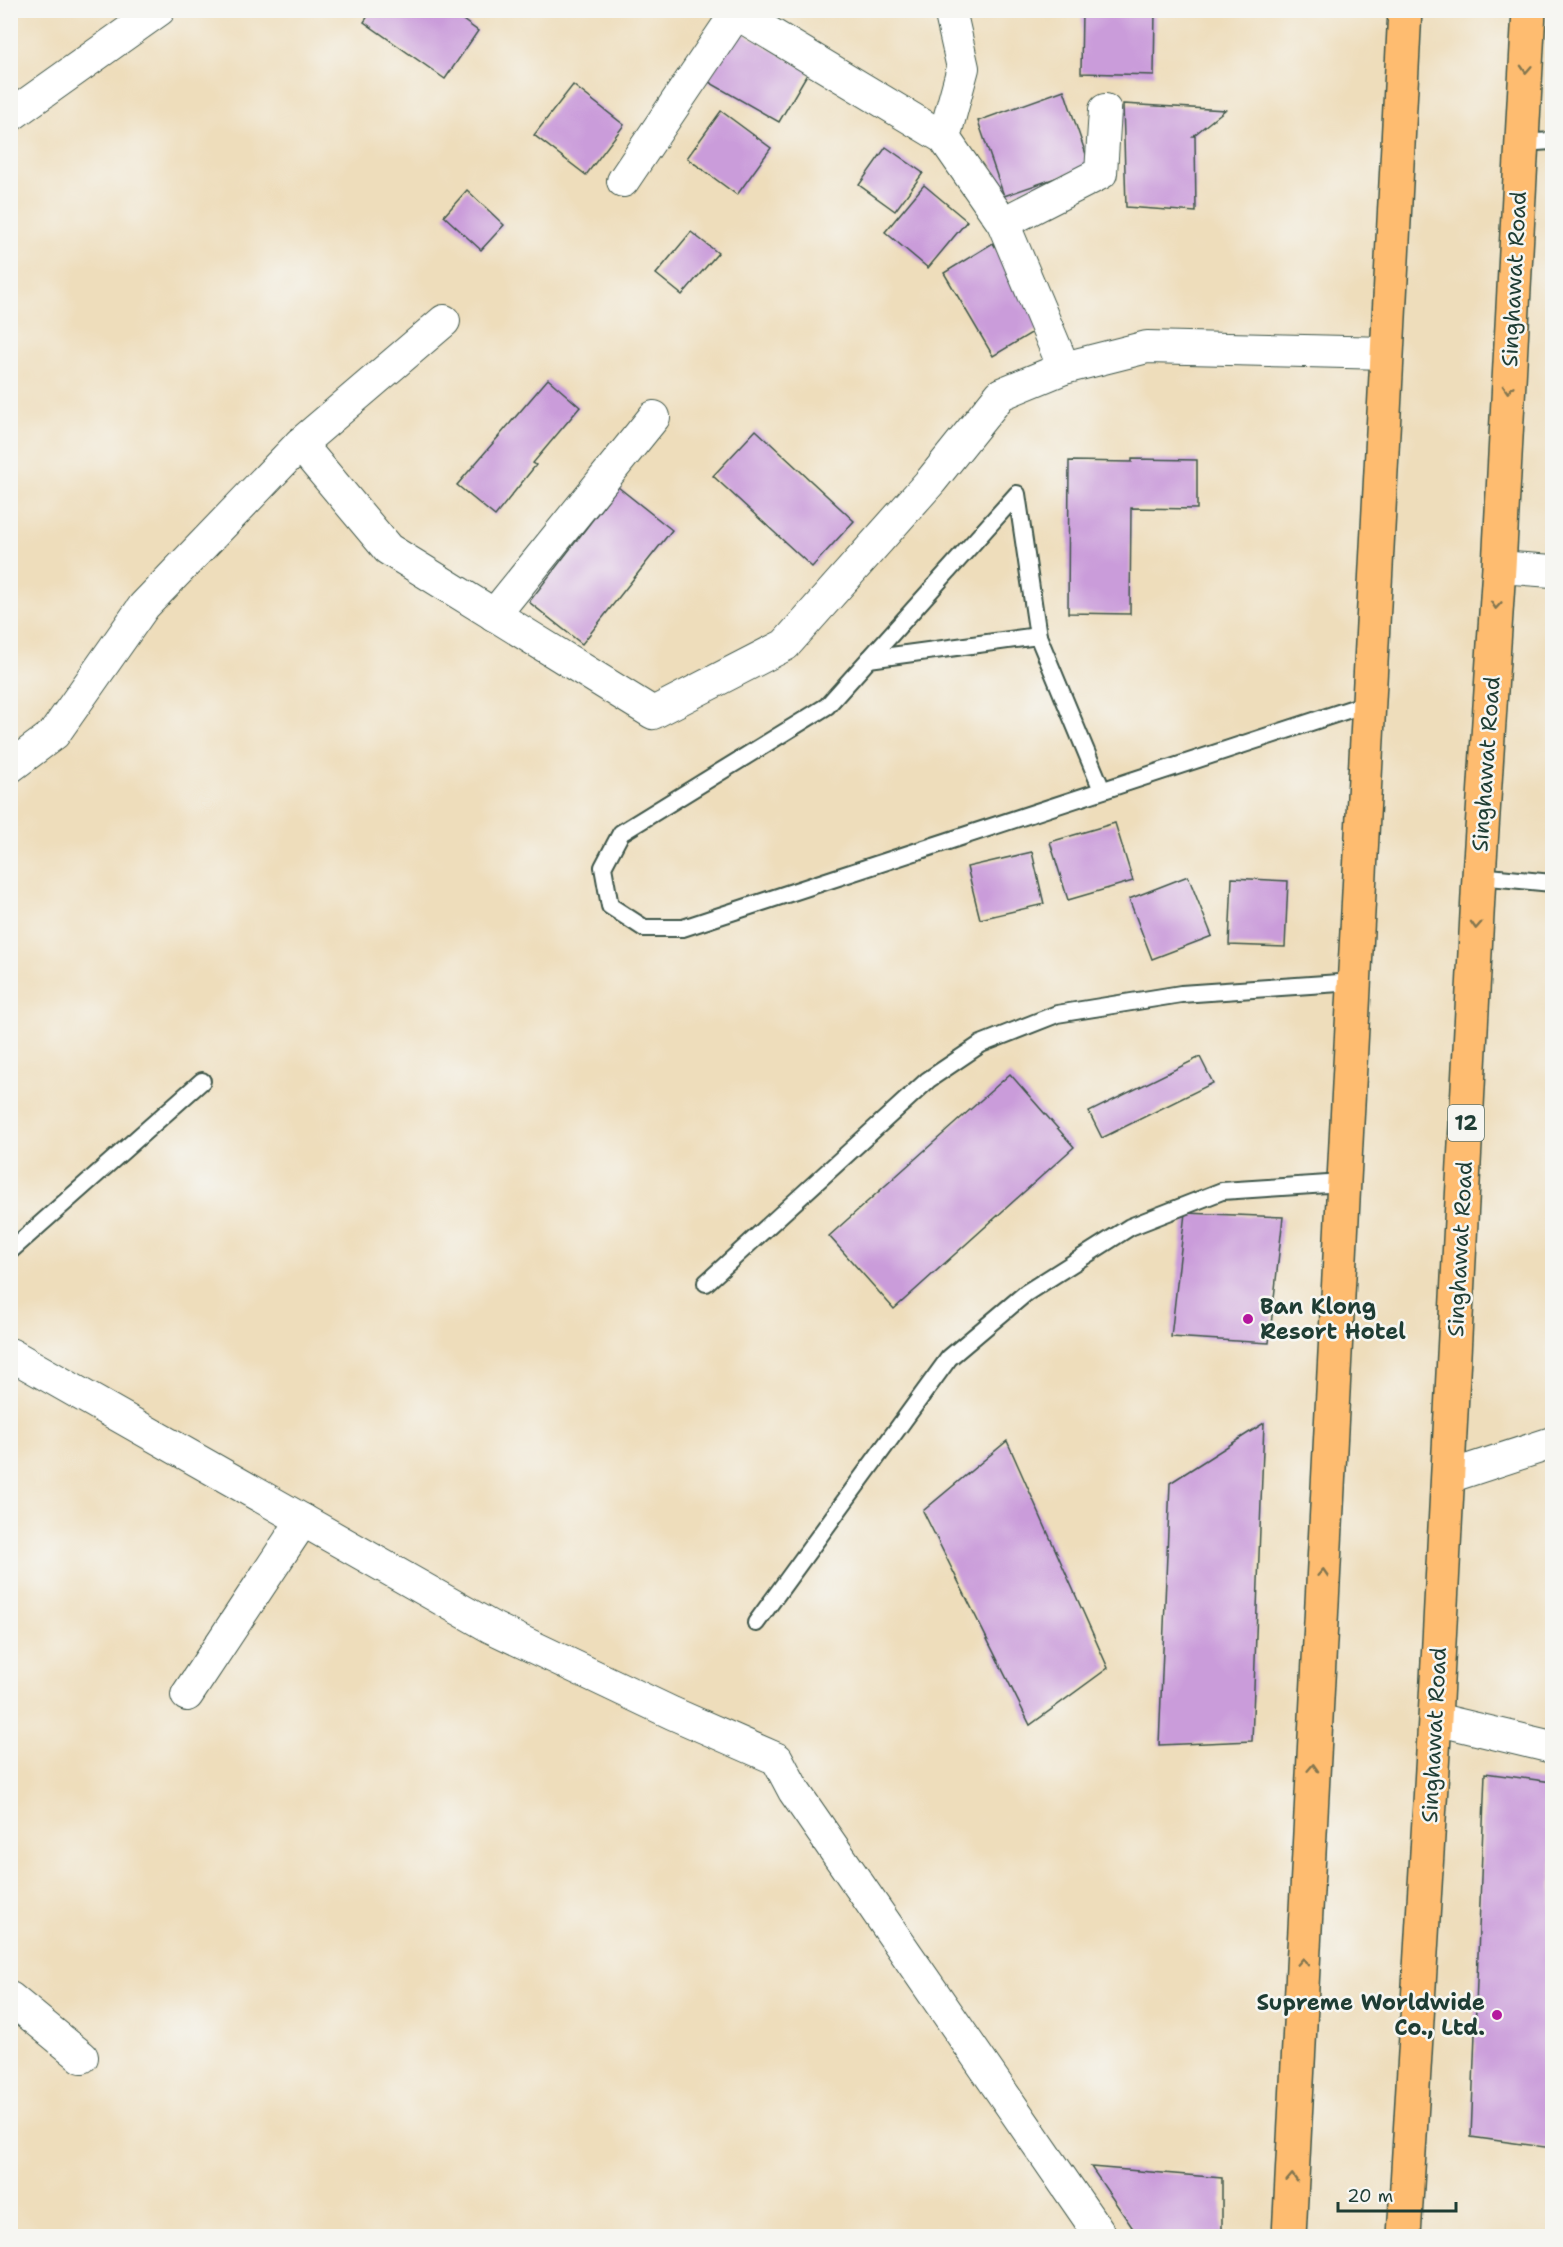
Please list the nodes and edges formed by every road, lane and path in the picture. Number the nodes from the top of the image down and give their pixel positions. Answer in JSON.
{"nodes":[{"id":1,"x":159,"y":10,"type":"edge"},
{"id":2,"x":950,"y":10,"type":"edge"},
{"id":3,"x":1405,"y":10,"type":"edge"},
{"id":4,"x":1529,"y":10,"type":"edge"},
{"id":5,"x":732,"y":11,"type":"edge"},
{"id":6,"x":1105,"y":110,"type":"dead end"},
{"id":7,"x":10,"y":116,"type":"edge"},
{"id":8,"x":944,"y":138,"type":"junction"},
{"id":9,"x":1537,"y":142,"type":"edge"},
{"id":10,"x":623,"y":181,"type":"dead end"},
{"id":11,"x":1003,"y":223,"type":"junction"},
{"id":12,"x":444,"y":321,"type":"dead end"},
{"id":13,"x":1387,"y":353,"type":"junction"},
{"id":14,"x":1064,"y":368,"type":"junction"},
{"id":15,"x":654,"y":417,"type":"dead end"},
{"id":16,"x":300,"y":444,"type":"junction"},
{"id":17,"x":1499,"y":567,"type":"junction"},
{"id":18,"x":1552,"y":571,"type":"edge"},
{"id":19,"x":494,"y":615,"type":"junction"},
{"id":20,"x":1038,"y":636,"type":"junction"},
{"id":21,"x":869,"y":659,"type":"junction"},
{"id":22,"x":1369,"y":703,"type":"junction"},
{"id":23,"x":10,"y":767,"type":"edge"},
{"id":24,"x":1102,"y":790,"type":"junction"},
{"id":25,"x":1479,"y":876,"type":"junction"},
{"id":26,"x":1552,"y":883,"type":"edge"},
{"id":27,"x":1354,"y":982,"type":"junction"},
{"id":28,"x":202,"y":1081,"type":"dead end"},
{"id":29,"x":1343,"y":1183,"type":"junction"},
{"id":30,"x":10,"y":1251,"type":"edge"},
{"id":31,"x":706,"y":1283,"type":"dead end"},
{"id":32,"x":10,"y":1354,"type":"edge"},
{"id":33,"x":1552,"y":1443,"type":"edge"},
{"id":34,"x":1448,"y":1477,"type":"junction"},
{"id":35,"x":303,"y":1520,"type":"junction"},
{"id":36,"x":756,"y":1623,"type":"dead end"},
{"id":37,"x":187,"y":1695,"type":"dead end"},
{"id":38,"x":1435,"y":1719,"type":"junction"},
{"id":39,"x":1552,"y":1747,"type":"edge"},
{"id":40,"x":10,"y":1998,"type":"edge"},
{"id":41,"x":82,"y":2057,"type":"dead end"},
{"id":42,"x":1101,"y":2236,"type":"edge"},
{"id":43,"x":1289,"y":2236,"type":"edge"},
{"id":44,"x":1404,"y":2236,"type":"edge"}],
"edges":[{"from":1,"to":7,"type":"street"},
{"from":2,"to":8,"type":"street"},
{"from":3,"to":13,"type":"main road"},
{"from":4,"to":9,"type":"main road","name":"Singhawat Road","number":"12","one_way":true},
{"from":5,"to":8,"type":"street"},
{"from":5,"to":10,"type":"street"},
{"from":6,"to":11,"type":"street"},
{"from":8,"to":11,"type":"street"},
{"from":9,"to":17,"type":"main road","name":"Singhawat Road","number":"12","one_way":true},
{"from":11,"to":14,"type":"street"},
{"from":12,"to":16,"type":"street"},
{"from":13,"to":14,"type":"street"},
{"from":13,"to":22,"type":"main road"},
{"from":14,"to":19,"type":"street"},
{"from":15,"to":19,"type":"street"},
{"from":16,"to":19,"type":"street"},
{"from":16,"to":23,"type":"street"},
{"from":17,"to":18,"type":"street"},
{"from":17,"to":25,"type":"main road","name":"Singhawat Road","number":"12","one_way":true},
{"from":20,"to":21,"type":"lane"},
{"from":20,"to":21,"type":"lane"},
{"from":20,"to":24,"type":"lane"},
{"from":21,"to":24,"type":"lane"},
{"from":22,"to":24,"type":"lane"},
{"from":22,"to":27,"type":"main road"},
{"from":25,"to":26,"type":"lane"},
{"from":25,"to":34,"type":"main road","name":"Singhawat Road","number":"12","one_way":true},
{"from":27,"to":29,"type":"main road"},
{"from":27,"to":31,"type":"lane"},
{"from":28,"to":30,"type":"lane"},
{"from":29,"to":36,"type":"lane"},
{"from":43,"to":29,"type":"main road","one_way":true},
{"from":32,"to":35,"type":"street"},
{"from":33,"to":34,"type":"street"},
{"from":34,"to":38,"type":"main road","name":"Singhawat Road","number":"12"},
{"from":35,"to":37,"type":"street"},
{"from":35,"to":42,"type":"street"},
{"from":38,"to":39,"type":"street"},
{"from":38,"to":44,"type":"main road","name":"Singhawat Road","number":"12"},
{"from":40,"to":41,"type":"street"}]}
